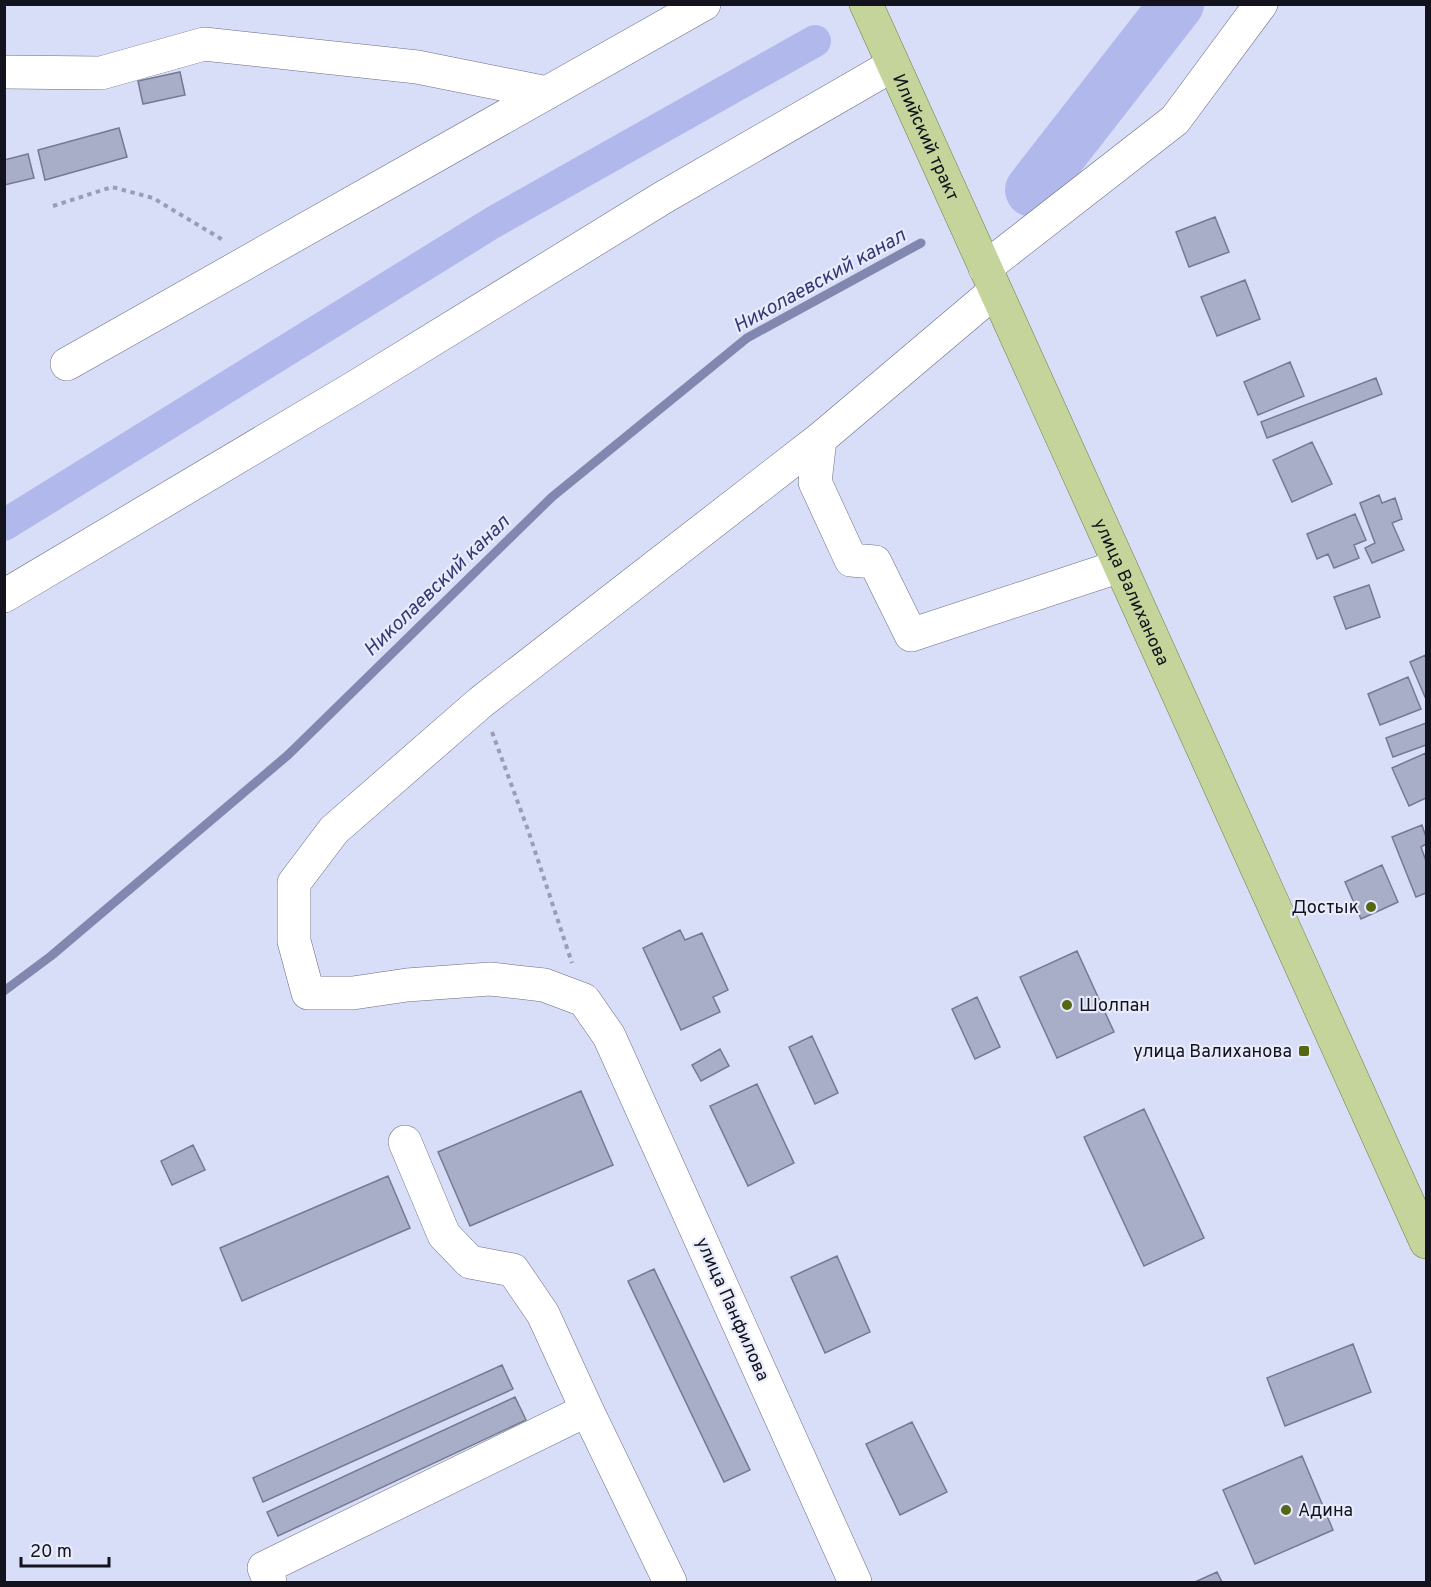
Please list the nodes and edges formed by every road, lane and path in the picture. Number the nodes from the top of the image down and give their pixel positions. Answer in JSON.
{"nodes":[{"id":1,"x":704,"y":4,"type":"edge"},
{"id":2,"x":866,"y":4,"type":"edge"},
{"id":3,"x":1262,"y":4,"type":"edge"},
{"id":4,"x":893,"y":65,"type":"junction"},
{"id":5,"x":4,"y":72,"type":"edge"},
{"id":6,"x":547,"y":93,"type":"junction"},
{"id":7,"x":53,"y":206,"type":"dead end"},
{"id":8,"x":256,"y":257,"type":"junction"},
{"id":9,"x":990,"y":280,"type":"junction"},
{"id":10,"x":67,"y":364,"type":"dead end"},
{"id":11,"x":820,"y":439,"type":"junction"},
{"id":12,"x":1120,"y":566,"type":"junction"},
{"id":13,"x":4,"y":596,"type":"edge"},
{"id":14,"x":481,"y":702,"type":"junction"},
{"id":15,"x":584,"y":1000,"type":"junction"},
{"id":16,"x":405,"y":1142,"type":"dead end"},
{"id":17,"x":1426,"y":1242,"type":"edge"},
{"id":18,"x":587,"y":1410,"type":"junction"},
{"id":19,"x":270,"y":1582,"type":"edge"},
{"id":20,"x":670,"y":1582,"type":"edge"},
{"id":21,"x":855,"y":1582,"type":"edge"}],
"edges":[{"from":1,"to":6,"type":"street"},
{"from":2,"to":4,"type":"main road","name":"Илийский тракт"},
{"from":3,"to":9,"type":"street"},
{"from":4,"to":9,"type":"main road","name":"Илийский тракт"},
{"from":4,"to":13,"type":"street"},
{"from":5,"to":6,"type":"street"},
{"from":6,"to":8,"type":"street"},
{"from":7,"to":8,"type":"path"},
{"from":8,"to":10,"type":"street"},
{"from":9,"to":11,"type":"street"},
{"from":9,"to":12,"type":"main road","name":"улица Валиханова"},
{"from":11,"to":12,"type":"street"},
{"from":11,"to":14,"type":"street"},
{"from":12,"to":17,"type":"main road","name":"улица Валиханова"},
{"from":14,"to":15,"type":"path"},
{"from":14,"to":15,"type":"street"},
{"from":15,"to":21,"type":"street","name":"улица Панфилова"},
{"from":16,"to":18,"type":"street"},
{"from":18,"to":19,"type":"street"},
{"from":18,"to":20,"type":"street"}]}
